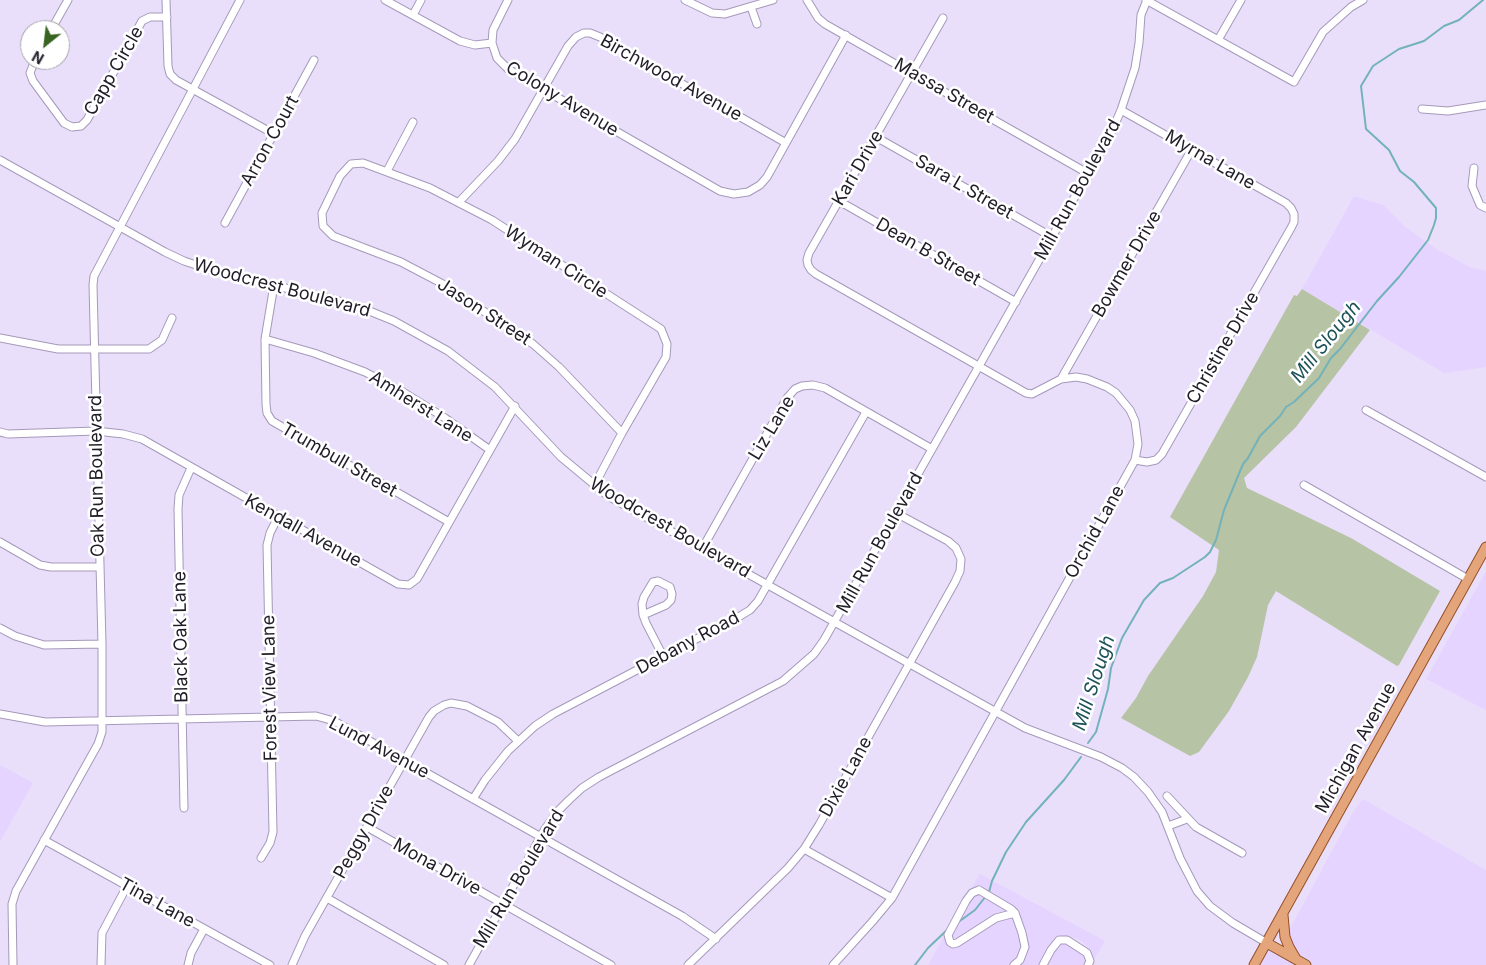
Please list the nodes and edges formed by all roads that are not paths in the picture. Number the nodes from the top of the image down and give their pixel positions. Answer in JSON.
{"nodes":[{"id":1,"x":68,"y":0,"type":"edge"},
{"id":2,"x":166,"y":0,"type":"edge"},
{"id":3,"x":240,"y":0,"type":"edge"},
{"id":4,"x":385,"y":0,"type":"edge"},
{"id":5,"x":421,"y":0,"type":"edge"},
{"id":6,"x":508,"y":0,"type":"edge"},
{"id":7,"x":685,"y":0,"type":"edge"},
{"id":8,"x":773,"y":0,"type":"edge"},
{"id":9,"x":807,"y":0,"type":"edge"},
{"id":10,"x":1147,"y":0,"type":"edge"},
{"id":11,"x":1241,"y":0,"type":"edge"},
{"id":12,"x":1363,"y":0,"type":"edge"},
{"id":13,"x":751,"y":7,"type":"junction"},
{"id":14,"x":413,"y":15,"type":"junction"},
{"id":15,"x":167,"y":18,"type":"junction"},
{"id":16,"x":943,"y":18,"type":"dead end"},
{"id":17,"x":57,"y":20,"type":"edge"},
{"id":18,"x":757,"y":24,"type":"dead end"},
{"id":19,"x":846,"y":35,"type":"junction"},
{"id":20,"x":1218,"y":40,"type":"junction"},
{"id":21,"x":492,"y":43,"type":"junction"},
{"id":22,"x":314,"y":60,"type":"dead end"},
{"id":23,"x":31,"y":70,"type":"edge"},
{"id":24,"x":912,"y":72,"type":"junction"},
{"id":25,"x":193,"y":90,"type":"junction"},
{"id":26,"x":544,"y":90,"type":"junction"},
{"id":27,"x":1486,"y":105,"type":"edge"},
{"id":28,"x":1422,"y":109,"type":"dead end"},
{"id":29,"x":1121,"y":110,"type":"junction"},
{"id":30,"x":413,"y":122,"type":"dead end"},
{"id":31,"x":274,"y":134,"type":"junction"},
{"id":32,"x":876,"y":138,"type":"junction"},
{"id":33,"x":786,"y":143,"type":"junction"},
{"id":34,"x":1192,"y":149,"type":"junction"},
{"id":35,"x":0,"y":160,"type":"edge"},
{"id":36,"x":1474,"y":168,"type":"dead end"},
{"id":37,"x":387,"y":171,"type":"junction"},
{"id":38,"x":1089,"y":174,"type":"junction"},
{"id":39,"x":839,"y":201,"type":"junction"},
{"id":40,"x":459,"y":202,"type":"junction"},
{"id":41,"x":1486,"y":208,"type":"edge"},
{"id":42,"x":1294,"y":214,"type":"joint"},
{"id":43,"x":225,"y":222,"type":"dead end"},
{"id":44,"x":323,"y":226,"type":"joint"},
{"id":45,"x":119,"y":227,"type":"junction"},
{"id":46,"x":1052,"y":237,"type":"junction"},
{"id":47,"x":808,"y":265,"type":"joint"},
{"id":48,"x":274,"y":285,"type":"junction"},
{"id":49,"x":1016,"y":302,"type":"junction"},
{"id":50,"x":172,"y":318,"type":"dead end"},
{"id":51,"x":0,"y":338,"type":"edge"},
{"id":52,"x":265,"y":339,"type":"junction"},
{"id":53,"x":95,"y":350,"type":"junction"},
{"id":54,"x":979,"y":366,"type":"junction"},
{"id":55,"x":1062,"y":379,"type":"junction"},
{"id":56,"x":515,"y":406,"type":"junction"},
{"id":57,"x":1366,"y":410,"type":"dead end"},
{"id":58,"x":866,"y":412,"type":"junction"},
{"id":59,"x":96,"y":431,"type":"junction"},
{"id":60,"x":0,"y":432,"type":"edge"},
{"id":61,"x":622,"y":433,"type":"junction"},
{"id":62,"x":932,"y":449,"type":"junction"},
{"id":63,"x":490,"y":450,"type":"junction"},
{"id":64,"x":1135,"y":460,"type":"junction"},
{"id":65,"x":191,"y":468,"type":"junction"},
{"id":66,"x":1486,"y":477,"type":"edge"},
{"id":67,"x":1304,"y":485,"type":"dead end"},
{"id":68,"x":594,"y":486,"type":"junction"},
{"id":69,"x":896,"y":513,"type":"junction"},
{"id":70,"x":278,"y":517,"type":"junction"},
{"id":71,"x":449,"y":522,"type":"junction"},
{"id":72,"x":0,"y":542,"type":"edge"},
{"id":73,"x":1486,"y":546,"type":"edge"},
{"id":74,"x":702,"y":549,"type":"junction"},
{"id":75,"x":99,"y":566,"type":"junction"},
{"id":76,"x":1468,"y":579,"type":"junction"},
{"id":77,"x":767,"y":584,"type":"junction"},
{"id":78,"x":643,"y":615,"type":"junction"},
{"id":79,"x":835,"y":623,"type":"junction"},
{"id":80,"x":0,"y":628,"type":"edge"},
{"id":81,"x":102,"y":644,"type":"junction"},
{"id":82,"x":663,"y":656,"type":"junction"},
{"id":83,"x":909,"y":663,"type":"junction"},
{"id":84,"x":996,"y":711,"type":"junction"},
{"id":85,"x":0,"y":714,"type":"edge"},
{"id":86,"x":271,"y":717,"type":"junction"},
{"id":87,"x":183,"y":719,"type":"junction"},
{"id":88,"x":102,"y":720,"type":"junction"},
{"id":89,"x":518,"y":741,"type":"junction"},
{"id":90,"x":405,"y":760,"type":"junction"},
{"id":91,"x":1167,"y":796,"type":"dead end"},
{"id":92,"x":473,"y":798,"type":"junction"},
{"id":93,"x":184,"y":808,"type":"dead end"},
{"id":94,"x":1187,"y":819,"type":"junction"},
{"id":95,"x":1168,"y":826,"type":"junction"},
{"id":96,"x":367,"y":828,"type":"junction"},
{"id":97,"x":541,"y":837,"type":"junction"},
{"id":98,"x":44,"y":840,"type":"junction"},
{"id":99,"x":804,"y":850,"type":"junction"},
{"id":100,"x":1242,"y":853,"type":"dead end"},
{"id":101,"x":261,"y":858,"type":"dead end"},
{"id":102,"x":127,"y":886,"type":"junction"},
{"id":103,"x":327,"y":898,"type":"junction"},
{"id":104,"x":892,"y":898,"type":"junction"},
{"id":105,"x":503,"y":904,"type":"junction"},
{"id":106,"x":1015,"y":913,"type":"junction"},
{"id":107,"x":1283,"y":913,"type":"junction"},
{"id":108,"x":204,"y":929,"type":"junction"},
{"id":109,"x":716,"y":939,"type":"junction"},
{"id":110,"x":1267,"y":942,"type":"junction"},
{"id":111,"x":1296,"y":959,"type":"junction"},
{"id":112,"x":1089,"y":963,"type":"edge"},
{"id":113,"x":13,"y":965,"type":"edge"},
{"id":114,"x":101,"y":965,"type":"edge"},
{"id":115,"x":188,"y":965,"type":"edge"},
{"id":116,"x":270,"y":965,"type":"edge"},
{"id":117,"x":292,"y":965,"type":"edge"},
{"id":118,"x":444,"y":965,"type":"edge"},
{"id":119,"x":469,"y":965,"type":"edge"},
{"id":120,"x":611,"y":965,"type":"edge"},
{"id":121,"x":688,"y":965,"type":"edge"},
{"id":122,"x":833,"y":965,"type":"edge"},
{"id":123,"x":1014,"y":965,"type":"edge"},
{"id":124,"x":1043,"y":965,"type":"edge"},
{"id":125,"x":1254,"y":965,"type":"edge"},
{"id":126,"x":1306,"y":965,"type":"edge"}],
"edges":[{"from":1,"to":17,"type":"street"},
{"from":2,"to":15,"type":"street"},
{"from":3,"to":25,"type":"street","name":"Oak Run Boulevard"},
{"from":4,"to":14,"type":"street","name":"Colony Avenue"},
{"from":5,"to":14,"type":"street"},
{"from":6,"to":21,"type":"street"},
{"from":7,"to":13,"type":"street"},
{"from":8,"to":13,"type":"street"},
{"from":9,"to":19,"type":"street","name":"Massa Street"},
{"from":10,"to":20,"type":"street"},
{"from":10,"to":29,"type":"street","name":"Mill Run Boulevard"},
{"from":11,"to":20,"type":"street"},
{"from":12,"to":20,"type":"street"},
{"from":13,"to":18,"type":"street"},
{"from":14,"to":21,"type":"street","name":"Colony Avenue"},
{"from":15,"to":23,"type":"street","name":"Capp Circle"},
{"from":15,"to":25,"type":"street"},
{"from":16,"to":24,"type":"street","name":"Kari Drive"},
{"from":19,"to":24,"type":"street","name":"Massa Street"},
{"from":19,"to":33,"type":"street"},
{"from":21,"to":26,"type":"street","name":"Colony Avenue"},
{"from":22,"to":31,"type":"street","name":"Arron Court"},
{"from":24,"to":32,"type":"street","name":"Kari Drive"},
{"from":24,"to":38,"type":"street","name":"Massa Street"},
{"from":25,"to":31,"type":"street"},
{"from":25,"to":45,"type":"street","name":"Oak Run Boulevard"},
{"from":26,"to":33,"type":"street","name":"Colony Avenue"},
{"from":26,"to":33,"type":"street","name":"Birchwood Avenue"},
{"from":26,"to":40,"type":"street","name":"Birchwood Avenue"},
{"from":27,"to":28,"type":"street"},
{"from":29,"to":34,"type":"street","name":"Myrna Lane"},
{"from":29,"to":38,"type":"street","name":"Mill Run Boulevard"},
{"from":30,"to":37,"type":"street"},
{"from":31,"to":43,"type":"street","name":"Arron Court"},
{"from":32,"to":39,"type":"street","name":"Kari Drive"},
{"from":32,"to":46,"type":"street","name":"Sara L Street"},
{"from":34,"to":42,"type":"street","name":"Myrna Lane"},
{"from":34,"to":55,"type":"street","name":"Bowmer Drive"},
{"from":35,"to":45,"type":"street","name":"Woodcrest Boulevard"},
{"from":36,"to":41,"type":"street"},
{"from":37,"to":40,"type":"street","name":"Wyman Circle"},
{"from":37,"to":44,"type":"street","name":"Wyman Circle"},
{"from":38,"to":46,"type":"street","name":"Mill Run Boulevard"},
{"from":39,"to":47,"type":"street","name":"Kari Drive"},
{"from":39,"to":49,"type":"street","name":"Dean B Street"},
{"from":40,"to":61,"type":"street","name":"Wyman Circle"},
{"from":42,"to":64,"type":"street","name":"Christine Drive"},
{"from":44,"to":61,"type":"street","name":"Jason Street"},
{"from":45,"to":48,"type":"street","name":"Woodcrest Boulevard"},
{"from":45,"to":53,"type":"street","name":"Oak Run Boulevard"},
{"from":46,"to":49,"type":"street","name":"Mill Run Boulevard"},
{"from":47,"to":54,"type":"street","name":"Orchid Lane"},
{"from":48,"to":52,"type":"street","name":"Trumbull Street"},
{"from":48,"to":56,"type":"street","name":"Woodcrest Boulevard"},
{"from":49,"to":54,"type":"street","name":"Mill Run Boulevard"},
{"from":50,"to":53,"type":"street"},
{"from":51,"to":53,"type":"street"},
{"from":52,"to":63,"type":"street","name":"Amherst Lane"},
{"from":52,"to":71,"type":"street","name":"Trumbull Street"},
{"from":53,"to":59,"type":"street","name":"Oak Run Boulevard"},
{"from":54,"to":55,"type":"street","name":"Orchid Lane"},
{"from":54,"to":62,"type":"street","name":"Mill Run Boulevard"},
{"from":55,"to":64,"type":"street","name":"Orchid Lane"},
{"from":56,"to":63,"type":"street","name":"Kendall Avenue"},
{"from":56,"to":68,"type":"street","name":"Woodcrest Boulevard"},
{"from":57,"to":66,"type":"street"},
{"from":58,"to":62,"type":"street","name":"Liz Lane"},
{"from":58,"to":74,"type":"street","name":"Liz Lane"},
{"from":58,"to":77,"type":"street","name":"Debany Road"},
{"from":59,"to":60,"type":"street","name":"Kendall Avenue"},
{"from":59,"to":65,"type":"street","name":"Kendall Avenue"},
{"from":59,"to":75,"type":"street","name":"Oak Run Boulevard"},
{"from":61,"to":68,"type":"street","name":"Wyman Circle"},
{"from":62,"to":69,"type":"street","name":"Mill Run Boulevard"},
{"from":63,"to":71,"type":"street","name":"Kendall Avenue"},
{"from":64,"to":84,"type":"street","name":"Orchid Lane"},
{"from":65,"to":70,"type":"street","name":"Kendall Avenue"},
{"from":65,"to":87,"type":"street","name":"Black Oak Lane"},
{"from":67,"to":76,"type":"street"},
{"from":68,"to":74,"type":"street","name":"Woodcrest Boulevard"},
{"from":69,"to":79,"type":"street","name":"Mill Run Boulevard"},
{"from":69,"to":83,"type":"street","name":"Dixie Lane"},
{"from":70,"to":71,"type":"street","name":"Kendall Avenue"},
{"from":70,"to":86,"type":"street","name":"Forest View Lane"},
{"from":72,"to":75,"type":"street"},
{"from":73,"to":76,"type":"main road","name":"Michigan Avenue"},
{"from":74,"to":77,"type":"street","name":"Woodcrest Boulevard"},
{"from":75,"to":81,"type":"street","name":"Oak Run Boulevard"},
{"from":76,"to":107,"type":"main road","name":"Michigan Avenue"},
{"from":77,"to":79,"type":"street","name":"Woodcrest Boulevard"},
{"from":77,"to":82,"type":"street","name":"Debany Road"},
{"from":78,"to":78,"type":"street"},
{"from":78,"to":82,"type":"street"},
{"from":79,"to":83,"type":"street","name":"Woodcrest Boulevard"},
{"from":79,"to":97,"type":"street","name":"Mill Run Boulevard"},
{"from":80,"to":81,"type":"street"},
{"from":81,"to":88,"type":"street","name":"Oak Run Boulevard"},
{"from":82,"to":89,"type":"street","name":"Debany Road"},
{"from":83,"to":84,"type":"street","name":"Woodcrest Boulevard"},
{"from":83,"to":99,"type":"street","name":"Dixie Lane"},
{"from":84,"to":95,"type":"street","name":"Woodcrest Boulevard"},
{"from":84,"to":104,"type":"street","name":"Orchid Lane"},
{"from":85,"to":88,"type":"street","name":"Lund Avenue"},
{"from":86,"to":87,"type":"street","name":"Lund Avenue"},
{"from":86,"to":90,"type":"street","name":"Lund Avenue"},
{"from":86,"to":101,"type":"street","name":"Forest View Lane"},
{"from":87,"to":88,"type":"street","name":"Lund Avenue"},
{"from":87,"to":93,"type":"street","name":"Black Oak Lane"},
{"from":88,"to":98,"type":"street","name":"Oak Run Boulevard"},
{"from":89,"to":90,"type":"street","name":"Peggy Drive"},
{"from":89,"to":92,"type":"street","name":"Debany Road"},
{"from":90,"to":92,"type":"street","name":"Lund Avenue"},
{"from":90,"to":96,"type":"street","name":"Peggy Drive"},
{"from":91,"to":94,"type":"street"},
{"from":92,"to":97,"type":"street","name":"Lund Avenue"},
{"from":94,"to":95,"type":"street"},
{"from":94,"to":100,"type":"street"},
{"from":95,"to":110,"type":"street","name":"Woodcrest Boulevard"},
{"from":96,"to":103,"type":"street","name":"Peggy Drive"},
{"from":96,"to":105,"type":"street","name":"Mona Drive"},
{"from":97,"to":105,"type":"street","name":"Mill Run Boulevard"},
{"from":97,"to":109,"type":"street","name":"Lund Avenue"},
{"from":98,"to":102,"type":"street","name":"Tina Lane"},
{"from":98,"to":113,"type":"street","name":"Oak Run Boulevard"},
{"from":99,"to":104,"type":"street"},
{"from":99,"to":109,"type":"street","name":"Dixie Lane"},
{"from":102,"to":108,"type":"street","name":"Tina Lane"},
{"from":102,"to":114,"type":"street"},
{"from":103,"to":117,"type":"street","name":"Peggy Drive"},
{"from":103,"to":118,"type":"street"},
{"from":104,"to":122,"type":"street","name":"Orchid Lane"},
{"from":105,"to":119,"type":"street","name":"Mill Run Boulevard"},
{"from":105,"to":120,"type":"street","name":"Mona Drive"},
{"from":106,"to":106,"type":"street"},
{"from":106,"to":123,"type":"street"},
{"from":107,"to":110,"type":"main road","name":"Michigan Avenue"},
{"from":107,"to":111,"type":"main road"},
{"from":108,"to":115,"type":"street"},
{"from":108,"to":116,"type":"street","name":"Tina Lane"},
{"from":109,"to":121,"type":"street","name":"Dixie Lane"},
{"from":110,"to":111,"type":"main road"},
{"from":110,"to":125,"type":"main road","name":"Michigan Avenue"},
{"from":111,"to":126,"type":"main road"},
{"from":112,"to":124,"type":"street"}]}
